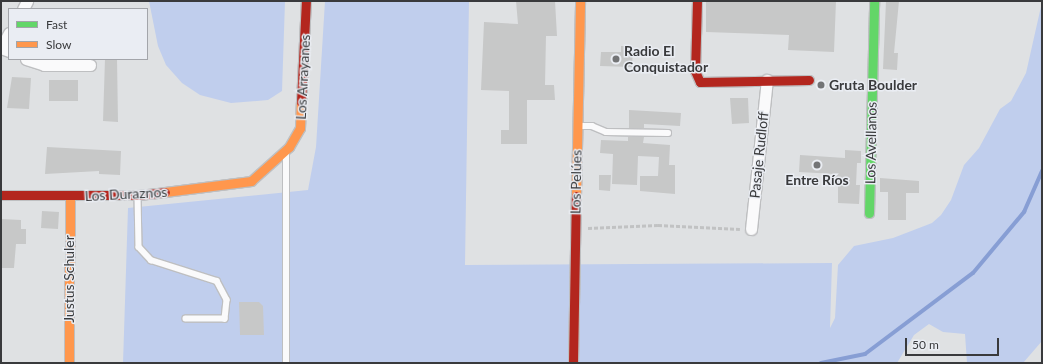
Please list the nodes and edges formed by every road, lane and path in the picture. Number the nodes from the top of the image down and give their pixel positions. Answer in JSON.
{"nodes":[{"id":1,"x":306,"y":1,"type":"edge"},
{"id":2,"x":580,"y":1,"type":"edge"},
{"id":3,"x":696,"y":1,"type":"edge"},
{"id":4,"x":874,"y":1,"type":"edge"},
{"id":5,"x":8,"y":36,"type":"edge"},
{"id":6,"x":1,"y":48,"type":"edge"},
{"id":7,"x":29,"y":60,"type":"edge"},
{"id":8,"x":90,"y":65,"type":"dead end"},
{"id":9,"x":767,"y":80,"type":"junction"},
{"id":10,"x":809,"y":80,"type":"dead end"},
{"id":11,"x":578,"y":125,"type":"junction"},
{"id":12,"x":668,"y":133,"type":"dead end"},
{"id":13,"x":285,"y":150,"type":"junction"},
{"id":14,"x":251,"y":181,"type":"joint"},
{"id":15,"x":1,"y":195,"type":"edge"},
{"id":16,"x":138,"y":195,"type":"junction"},
{"id":17,"x":70,"y":196,"type":"junction"},
{"id":18,"x":869,"y":213,"type":"dead end"},
{"id":19,"x":575,"y":228,"type":"junction"},
{"id":20,"x":751,"y":229,"type":"joint"},
{"id":21,"x":186,"y":320,"type":"dead end"},
{"id":22,"x":69,"y":363,"type":"edge"},
{"id":23,"x":286,"y":363,"type":"edge"},
{"id":24,"x":573,"y":363,"type":"edge"}],
"edges":[{"from":1,"to":13,"type":"street","name":"Los Arrayanes"},
{"from":2,"to":11,"type":"street","name":"Los Pelúes"},
{"from":3,"to":9,"type":"street"},
{"from":4,"to":18,"type":"street","name":"Los Avellanos"},
{"from":5,"to":6,"type":"street"},
{"from":7,"to":8,"type":"street"},
{"from":9,"to":10,"type":"street"},
{"from":9,"to":20,"type":"street","name":"Pasaje Rudloff"},
{"from":11,"to":12,"type":"lane"},
{"from":11,"to":19,"type":"street","name":"Los Pelúes"},
{"from":13,"to":14,"type":"street","name":"Los Arrayanes"},
{"from":13,"to":23,"type":"lane"},
{"from":14,"to":16,"type":"street","name":"Los Duraznos"},
{"from":15,"to":17,"type":"street","name":"Los Duraznos"},
{"from":16,"to":17,"type":"street","name":"Los Duraznos"},
{"from":16,"to":21,"type":"lane"},
{"from":17,"to":22,"type":"street","name":"Justus Schuler"},
{"from":19,"to":20,"type":"path"},
{"from":19,"to":24,"type":"street","name":"Los Pelúes"}]}
